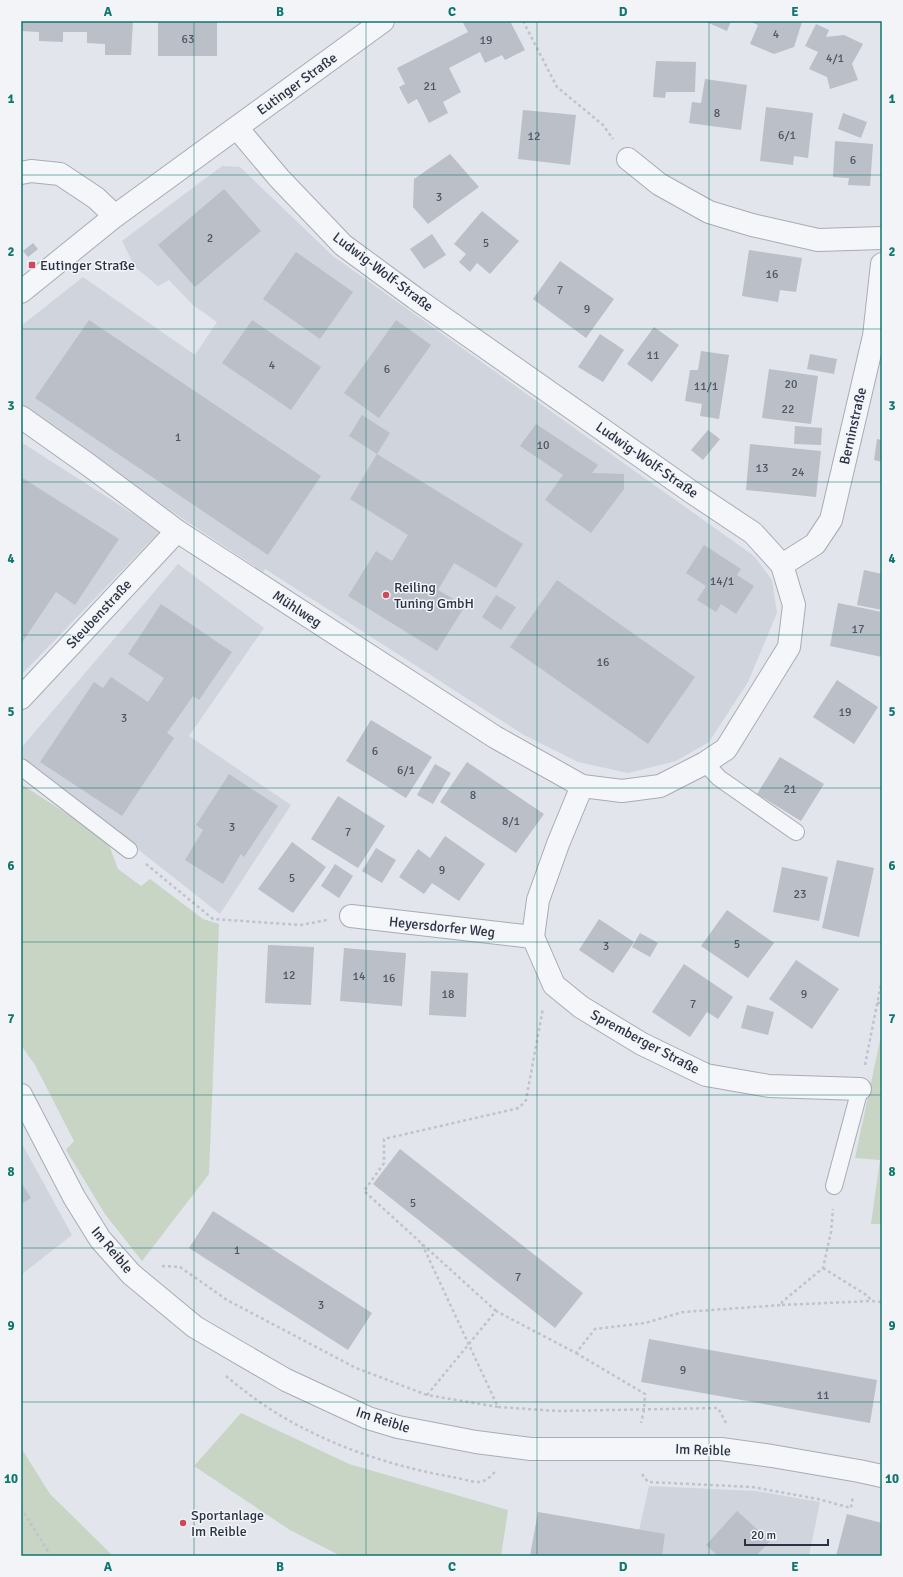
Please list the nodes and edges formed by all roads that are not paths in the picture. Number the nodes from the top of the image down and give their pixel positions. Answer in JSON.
{"nodes":[{"id":1,"x":383,"y":21,"type":"edge"},
{"id":2,"x":237,"y":128,"type":"junction"},
{"id":3,"x":628,"y":159,"type":"road end"},
{"id":4,"x":21,"y":173,"type":"edge"},
{"id":5,"x":115,"y":216,"type":"junction"},
{"id":6,"x":882,"y":238,"type":"edge"},
{"id":7,"x":882,"y":264,"type":"edge"},
{"id":8,"x":21,"y":292,"type":"edge"},
{"id":9,"x":21,"y":417,"type":"edge"},
{"id":10,"x":177,"y":531,"type":"junction"},
{"id":11,"x":782,"y":565,"type":"junction"},
{"id":12,"x":21,"y":698,"type":"edge"},
{"id":13,"x":705,"y":763,"type":"junction"},
{"id":14,"x":21,"y":767,"type":"edge"},
{"id":15,"x":582,"y":786,"type":"junction"},
{"id":16,"x":796,"y":832,"type":"dead end"},
{"id":17,"x":129,"y":850,"type":"road end"},
{"id":18,"x":351,"y":916,"type":"road end"},
{"id":19,"x":534,"y":937,"type":"junction"},
{"id":20,"x":860,"y":1089,"type":"joint"},
{"id":21,"x":21,"y":1094,"type":"edge"},
{"id":22,"x":834,"y":1186,"type":"road end"},
{"id":23,"x":882,"y":1476,"type":"edge"}],
"edges":[{"from":1,"to":2,"type":"street","name":"Eutinger Straße"},
{"from":2,"to":5,"type":"street","name":"Eutinger Straße"},
{"from":2,"to":11,"type":"street","name":"Ludwig-Wolf-Straße"},
{"from":3,"to":6,"type":"street"},
{"from":4,"to":5,"type":"street"},
{"from":5,"to":8,"type":"street","name":"Eutinger Straße"},
{"from":7,"to":11,"type":"street","name":"Berninstraße"},
{"from":9,"to":10,"type":"street","name":"Mühlweg"},
{"from":10,"to":12,"type":"street","name":"Steubenstraße"},
{"from":10,"to":15,"type":"street","name":"Mühlweg"},
{"from":11,"to":13,"type":"street","name":"Ludwig-Wolf-Straße"},
{"from":13,"to":15,"type":"street","name":"Ludwig-Wolf-Straße"},
{"from":13,"to":16,"type":"lane"},
{"from":14,"to":17,"type":"lane"},
{"from":15,"to":19,"type":"street","name":"Spremberger Straße"},
{"from":18,"to":19,"type":"street","name":"Heyersdorfer Weg"},
{"from":19,"to":20,"type":"street","name":"Spremberger Straße"},
{"from":20,"to":22,"type":"lane"},
{"from":21,"to":23,"type":"street","name":"Im Reible"}]}
